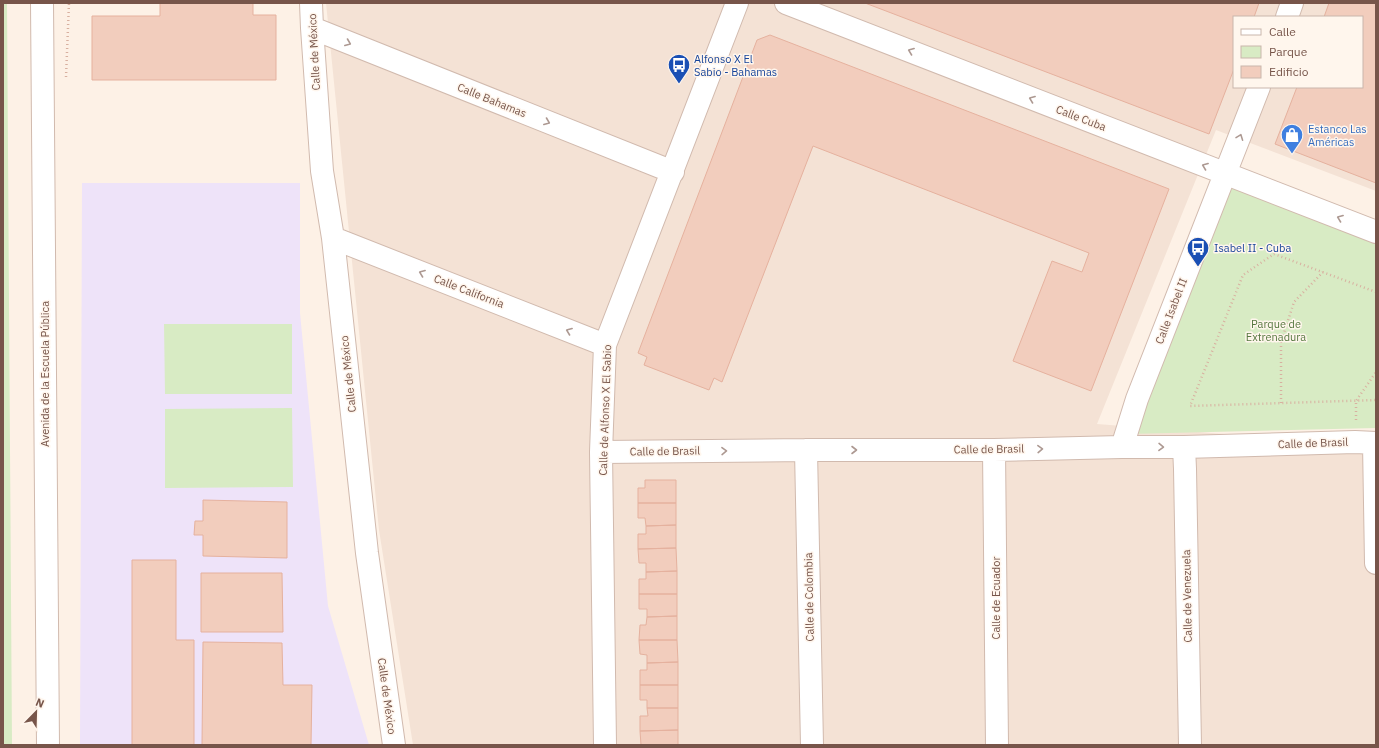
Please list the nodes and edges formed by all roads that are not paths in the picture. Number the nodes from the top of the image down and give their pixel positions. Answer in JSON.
{"nodes":[{"id":1,"x":42,"y":3,"type":"edge"},
{"id":2,"x":311,"y":3,"type":"edge"},
{"id":3,"x":737,"y":3,"type":"edge"},
{"id":4,"x":786,"y":3,"type":"edge"},
{"id":5,"x":1292,"y":3,"type":"edge"},
{"id":6,"x":1287,"y":16,"type":"edge"},
{"id":7,"x":312,"y":28,"type":"junction"},
{"id":8,"x":1259,"y":88,"type":"edge"},
{"id":9,"x":673,"y":172,"type":"junction"},
{"id":10,"x":1226,"y":174,"type":"junction"},
{"id":11,"x":1376,"y":232,"type":"edge"},
{"id":12,"x":333,"y":238,"type":"junction"},
{"id":13,"x":605,"y":345,"type":"junction"},
{"id":14,"x":1368,"y":443,"type":"edge"},
{"id":15,"x":1122,"y":446,"type":"junction"},
{"id":16,"x":1184,"y":447,"type":"junction"},
{"id":17,"x":806,"y":450,"type":"junction"},
{"id":18,"x":994,"y":450,"type":"junction"},
{"id":19,"x":601,"y":452,"type":"junction"},
{"id":20,"x":1376,"y":563,"type":"edge"},
{"id":21,"x":48,"y":745,"type":"edge"},
{"id":22,"x":394,"y":745,"type":"edge"},
{"id":23,"x":605,"y":745,"type":"edge"},
{"id":24,"x":812,"y":745,"type":"edge"},
{"id":25,"x":997,"y":745,"type":"edge"},
{"id":26,"x":1190,"y":745,"type":"edge"}],
"edges":[{"from":1,"to":21,"type":"street","name":"Avenida de la Escuela Pública"},
{"from":2,"to":7,"type":"street","name":"Calle de México"},
{"from":3,"to":9,"type":"street","name":"Calle de Alfonso X El Sabio"},
{"from":10,"to":4,"type":"street","name":"Calle Cuba","one_way":true},
{"from":5,"to":6,"type":"street"},
{"from":7,"to":9,"type":"street","name":"Calle Bahamas","one_way":true},
{"from":7,"to":12,"type":"street","name":"Calle de México"},
{"from":10,"to":8,"type":"street","name":"Calle Isabel II","one_way":true},
{"from":9,"to":13,"type":"street","name":"Calle de Alfonso X El Sabio"},
{"from":11,"to":10,"type":"street","name":"Calle Cuba","one_way":true},
{"from":10,"to":15,"type":"street","name":"Calle Isabel II"},
{"from":13,"to":12,"type":"street","name":"Calle California","one_way":true},
{"from":12,"to":22,"type":"street","name":"Calle de México"},
{"from":13,"to":19,"type":"street","name":"Calle de Alfonso X El Sabio"},
{"from":14,"to":16,"type":"street","name":"Calle de Brasil"},
{"from":14,"to":20,"type":"street"},
{"from":15,"to":16,"type":"street","name":"Calle de Brasil","one_way":true},
{"from":18,"to":15,"type":"street","name":"Calle de Brasil","one_way":true},
{"from":16,"to":26,"type":"street","name":"Calle de Venezuela"},
{"from":17,"to":18,"type":"street","name":"Calle de Brasil","one_way":true},
{"from":19,"to":17,"type":"street","name":"Calle de Brasil","one_way":true},
{"from":17,"to":24,"type":"street","name":"Calle de Colombia"},
{"from":18,"to":25,"type":"street","name":"Calle de Ecuador"},
{"from":19,"to":23,"type":"street","name":"Calle de Alfonso X El Sabio"}]}
